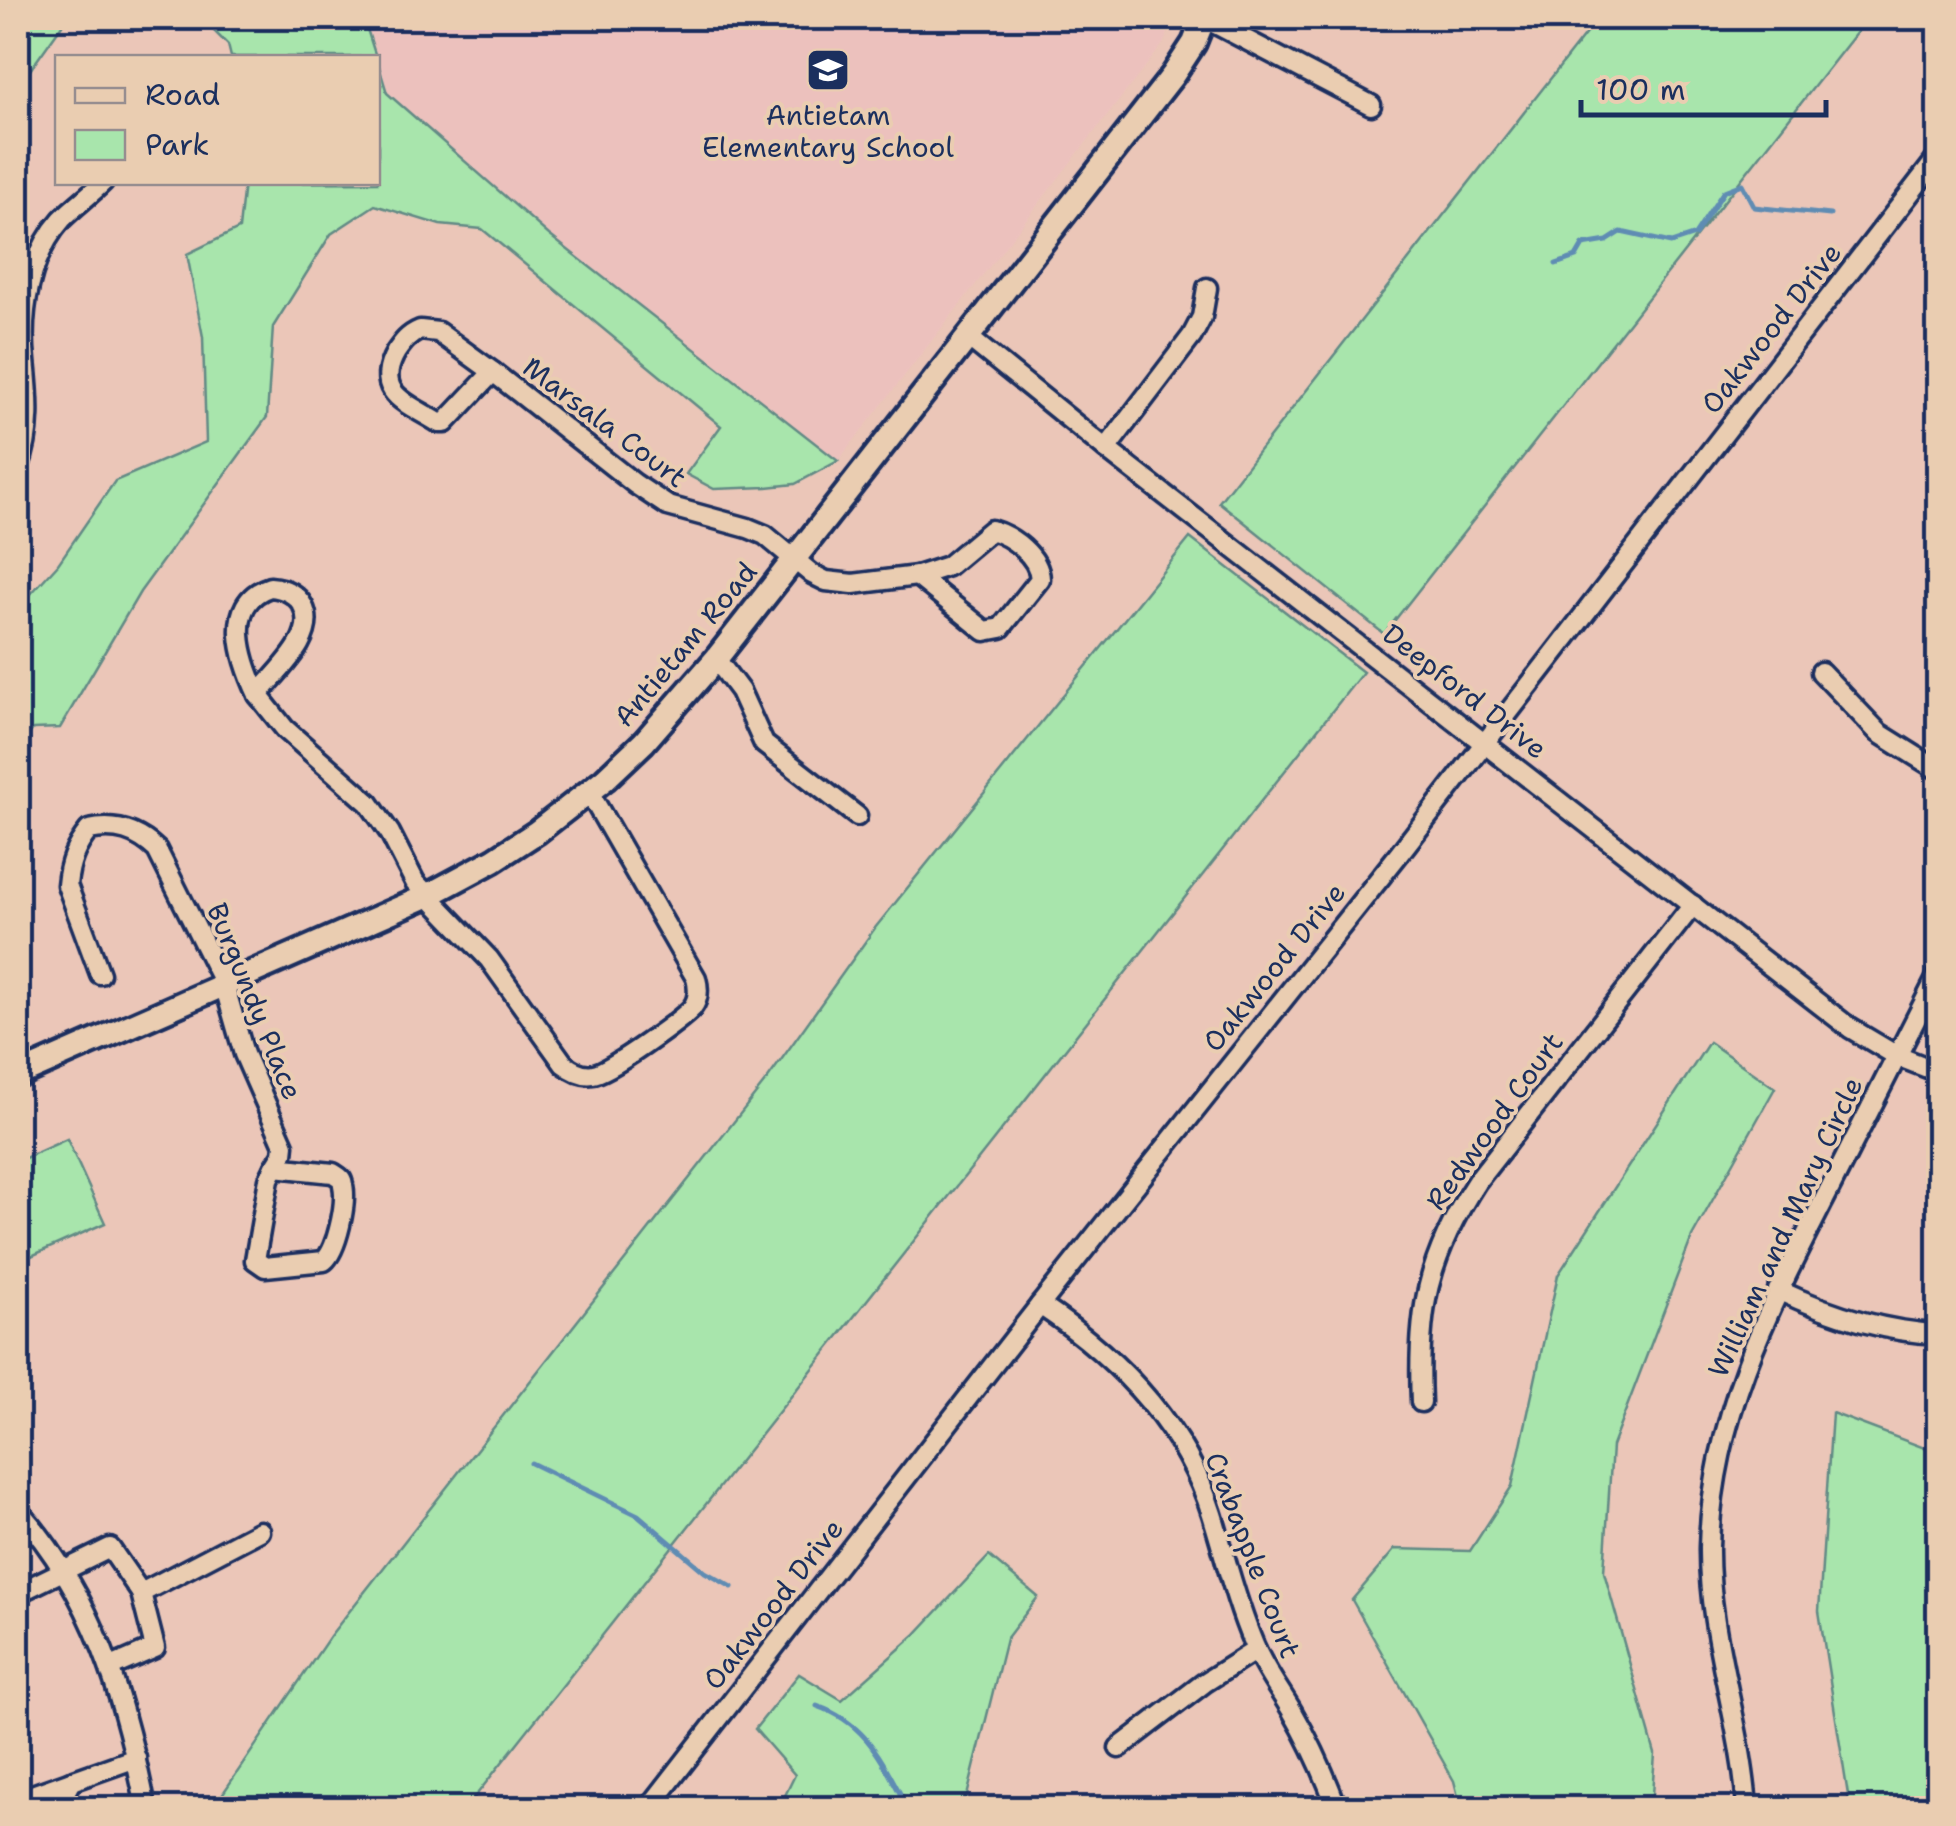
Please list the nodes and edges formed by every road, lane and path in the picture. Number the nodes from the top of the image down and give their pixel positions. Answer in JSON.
{"nodes":[{"id":1,"x":1204,"y":18,"type":"edge"},
{"id":2,"x":1371,"y":105,"type":"dead end"},
{"id":3,"x":1938,"y":157,"type":"edge"},
{"id":4,"x":100,"y":185,"type":"edge"},
{"id":5,"x":1207,"y":288,"type":"dead end"},
{"id":6,"x":968,"y":337,"type":"junction"},
{"id":7,"x":493,"y":372,"type":"junction"},
{"id":8,"x":1106,"y":449,"type":"junction"},
{"id":9,"x":18,"y":468,"type":"edge"},
{"id":10,"x":795,"y":558,"type":"junction"},
{"id":11,"x":917,"y":576,"type":"junction"},
{"id":12,"x":716,"y":659,"type":"junction"},
{"id":13,"x":1820,"y":672,"type":"dead end"},
{"id":14,"x":258,"y":695,"type":"junction"},
{"id":15,"x":1485,"y":742,"type":"junction"},
{"id":16,"x":1938,"y":770,"type":"edge"},
{"id":17,"x":589,"y":792,"type":"junction"},
{"id":18,"x":856,"y":816,"type":"dead end"},
{"id":19,"x":427,"y":896,"type":"junction"},
{"id":20,"x":1693,"y":905,"type":"junction"},
{"id":21,"x":100,"y":974,"type":"dead end"},
{"id":22,"x":1938,"y":975,"type":"edge"},
{"id":23,"x":224,"y":984,"type":"junction"},
{"id":24,"x":1897,"y":1056,"type":"junction"},
{"id":25,"x":1938,"y":1072,"type":"edge"},
{"id":26,"x":18,"y":1075,"type":"edge"},
{"id":27,"x":275,"y":1167,"type":"junction"},
{"id":28,"x":1778,"y":1290,"type":"junction"},
{"id":29,"x":1040,"y":1305,"type":"junction"},
{"id":30,"x":1938,"y":1334,"type":"edge"},
{"id":31,"x":1421,"y":1402,"type":"dead end"},
{"id":32,"x":18,"y":1510,"type":"edge"},
{"id":33,"x":260,"y":1531,"type":"dead end"},
{"id":34,"x":64,"y":1571,"type":"junction"},
{"id":35,"x":18,"y":1593,"type":"edge"},
{"id":36,"x":141,"y":1593,"type":"junction"},
{"id":37,"x":1256,"y":1650,"type":"junction"},
{"id":38,"x":111,"y":1667,"type":"junction"},
{"id":39,"x":1119,"y":1748,"type":"dead end"},
{"id":40,"x":136,"y":1758,"type":"junction"},
{"id":41,"x":71,"y":1781,"type":"junction"},
{"id":42,"x":18,"y":1800,"type":"edge"},
{"id":43,"x":57,"y":1808,"type":"edge"},
{"id":44,"x":146,"y":1808,"type":"edge"},
{"id":45,"x":649,"y":1808,"type":"edge"},
{"id":46,"x":1336,"y":1808,"type":"edge"},
{"id":47,"x":1746,"y":1808,"type":"edge"}],
"edges":[{"from":1,"to":2,"type":"street"},
{"from":1,"to":6,"type":"street","name":"Antietam Road"},
{"from":3,"to":15,"type":"street","name":"Oakwood Drive"},
{"from":4,"to":9,"type":"street"},
{"from":5,"to":8,"type":"street"},
{"from":6,"to":8,"type":"street","name":"Deepford Drive"},
{"from":6,"to":10,"type":"street","name":"Antietam Road"},
{"from":7,"to":7,"type":"street","name":"Marsala Court"},
{"from":7,"to":10,"type":"street","name":"Marsala Court"},
{"from":8,"to":15,"type":"street","name":"Deepford Drive"},
{"from":10,"to":11,"type":"street","name":"Marsala Court"},
{"from":10,"to":12,"type":"street","name":"Antietam Road"},
{"from":11,"to":11,"type":"street","name":"Marsala Court"},
{"from":12,"to":17,"type":"street","name":"Antietam Road"},
{"from":12,"to":18,"type":"street"},
{"from":13,"to":16,"type":"street"},
{"from":14,"to":14,"type":"street"},
{"from":14,"to":19,"type":"street"},
{"from":15,"to":20,"type":"street","name":"Deepford Drive"},
{"from":15,"to":29,"type":"street","name":"Oakwood Drive"},
{"from":17,"to":19,"type":"street","name":"Antietam Road"},
{"from":17,"to":19,"type":"street"},
{"from":19,"to":23,"type":"street","name":"Antietam Road"},
{"from":20,"to":24,"type":"street","name":"Deepford Drive"},
{"from":20,"to":31,"type":"street","name":"Redwood Court"},
{"from":21,"to":23,"type":"street","name":"Burgundy Place"},
{"from":22,"to":24,"type":"street","name":"William and Mary Circle"},
{"from":23,"to":26,"type":"street","name":"Antietam Road"},
{"from":23,"to":27,"type":"street","name":"Burgundy Place"},
{"from":24,"to":25,"type":"street","name":"Deepford Drive"},
{"from":24,"to":28,"type":"street","name":"William and Mary Circle"},
{"from":27,"to":27,"type":"street","name":"Burgundy Place"},
{"from":28,"to":30,"type":"street"},
{"from":28,"to":47,"type":"street","name":"William and Mary Circle"},
{"from":29,"to":37,"type":"street","name":"Crabapple Court"},
{"from":29,"to":45,"type":"street","name":"Oakwood Drive"},
{"from":32,"to":34,"type":"street"},
{"from":33,"to":36,"type":"street"},
{"from":34,"to":35,"type":"street"},
{"from":34,"to":36,"type":"street"},
{"from":34,"to":38,"type":"street"},
{"from":36,"to":38,"type":"street"},
{"from":37,"to":39,"type":"street"},
{"from":37,"to":46,"type":"street","name":"Crabapple Court"},
{"from":38,"to":40,"type":"street"},
{"from":40,"to":41,"type":"street"},
{"from":40,"to":44,"type":"street"},
{"from":41,"to":42,"type":"street"},
{"from":41,"to":43,"type":"street"}]}
